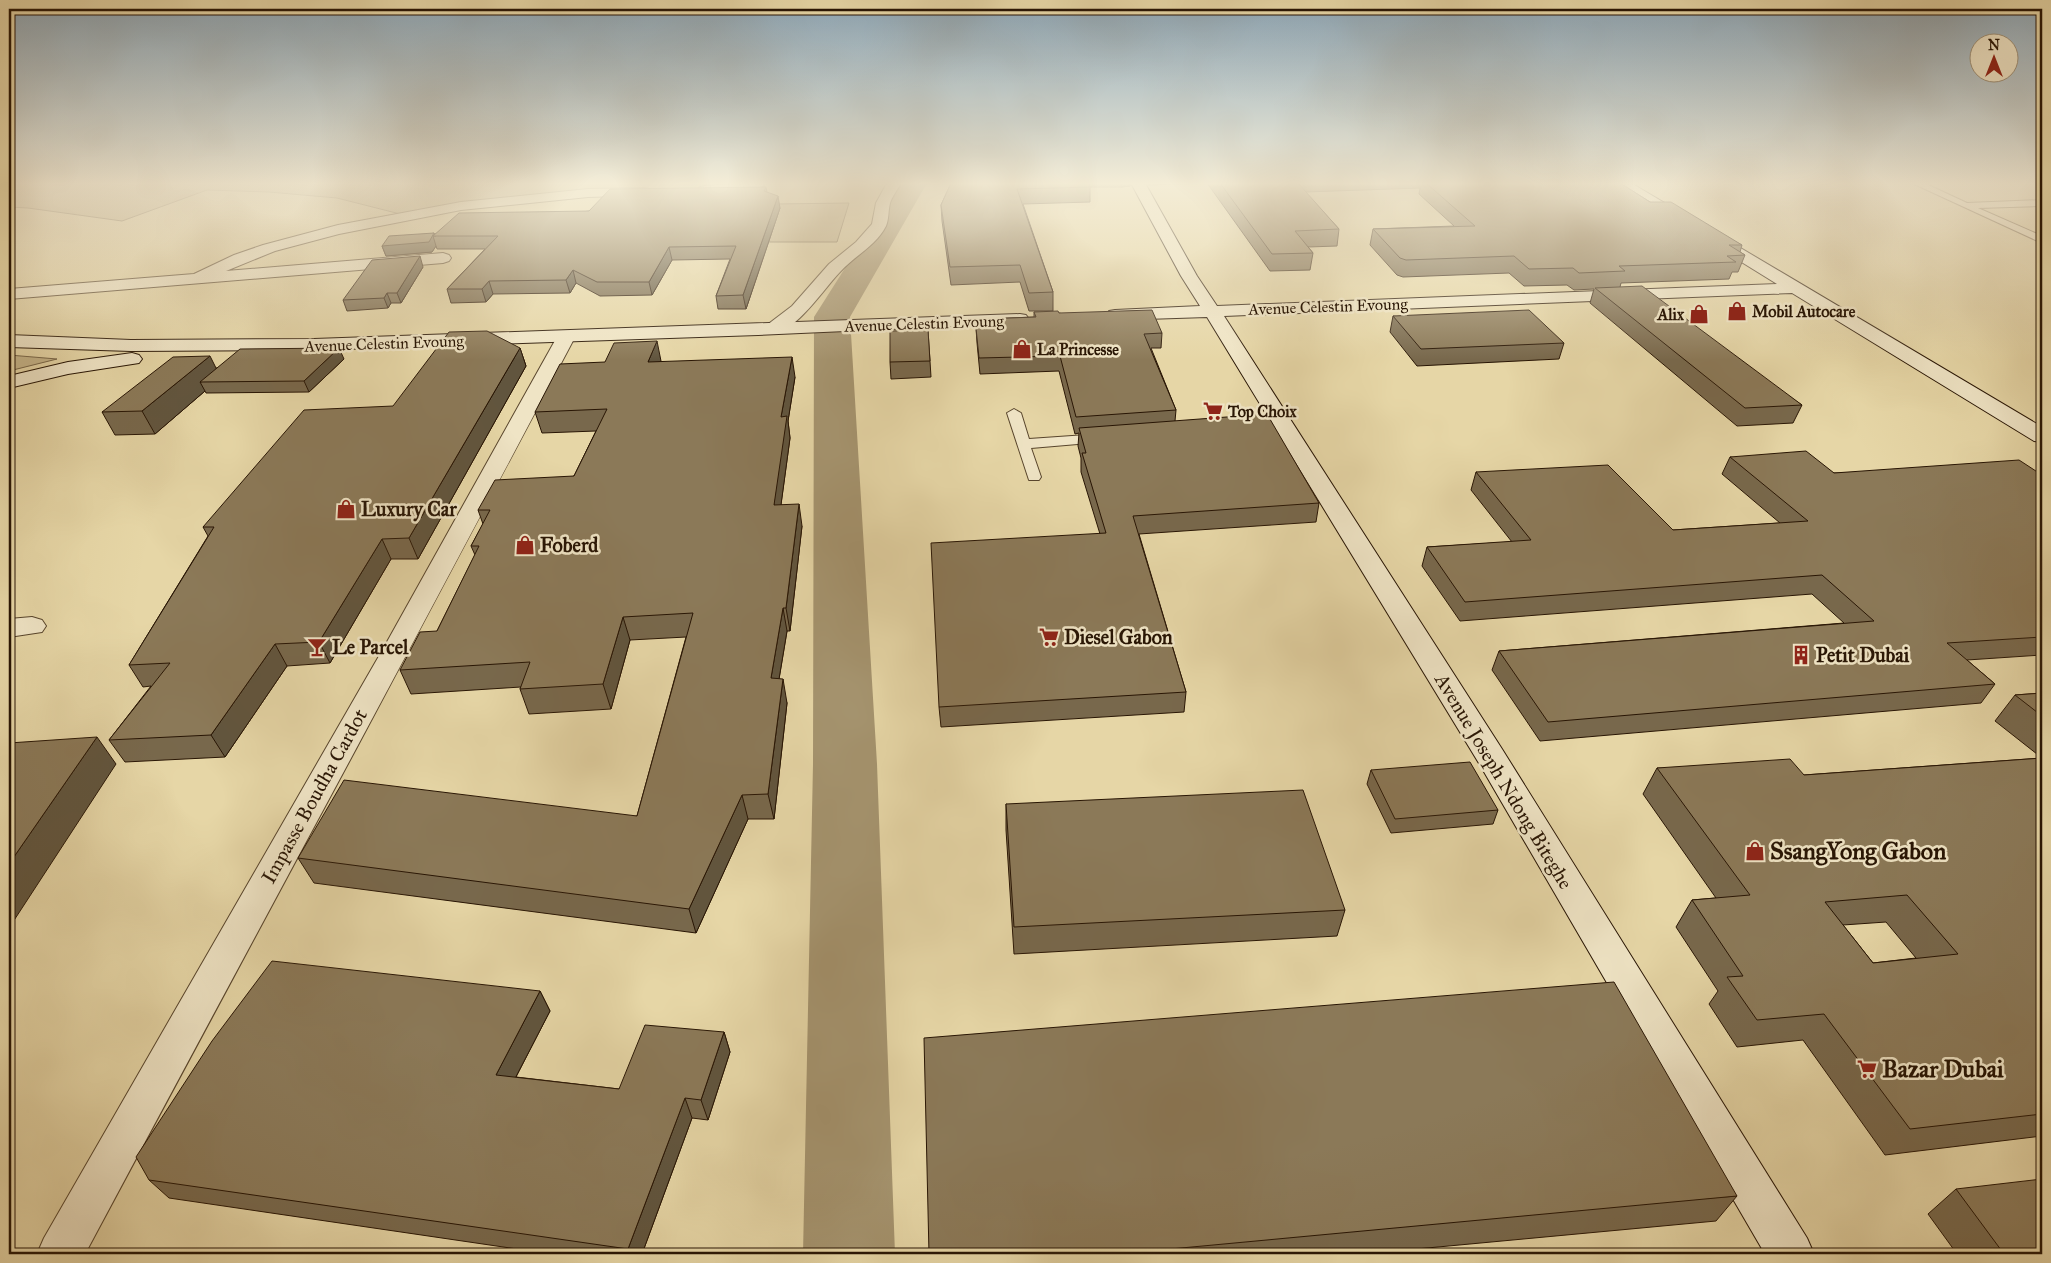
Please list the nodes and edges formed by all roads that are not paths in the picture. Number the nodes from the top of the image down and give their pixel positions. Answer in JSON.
{"nodes":[{"id":1,"x":292,"y":242,"type":"edge"},
{"id":2,"x":864,"y":242,"type":"edge"},
{"id":3,"x":1170,"y":242,"type":"edge"},
{"id":4,"x":1719,"y":242,"type":"edge"},
{"id":5,"x":443,"y":258,"type":"dead end"},
{"id":6,"x":200,"y":277,"type":"junction"},
{"id":7,"x":1796,"y":288,"type":"junction"},
{"id":8,"x":9,"y":294,"type":"edge"},
{"id":9,"x":1212,"y":311,"type":"junction"},
{"id":10,"x":1094,"y":316,"type":"edge"},
{"id":11,"x":1036,"y":318,"type":"edge"},
{"id":12,"x":773,"y":330,"type":"junction"},
{"id":13,"x":566,"y":337,"type":"junction"},
{"id":14,"x":9,"y":340,"type":"edge"},
{"id":15,"x":154,"y":345,"type":"junction"},
{"id":16,"x":292,"y":346,"type":"junction"},
{"id":17,"x":9,"y":350,"type":"edge"},
{"id":18,"x":193,"y":352,"type":"junction"},
{"id":19,"x":92,"y":355,"type":"junction"},
{"id":20,"x":9,"y":374,"type":"edge"},
{"id":21,"x":9,"y":382,"type":"edge"},
{"id":22,"x":1014,"y":413,"type":"dead end"},
{"id":23,"x":2042,"y":436,"type":"edge"},
{"id":24,"x":1110,"y":438,"type":"edge"},
{"id":25,"x":1024,"y":444,"type":"junction"},
{"id":26,"x":1034,"y":477,"type":"dead end"},
{"id":27,"x":60,"y":1254,"type":"edge"},
{"id":28,"x":1790,"y":1254,"type":"edge"}],
"edges":[{"from":1,"to":6,"type":"street"},
{"from":2,"to":12,"type":"street"},
{"from":3,"to":9,"type":"street","name":"Avenue Joseph Ndong Biteghe"},
{"from":4,"to":7,"type":"street"},
{"from":5,"to":6,"type":"street"},
{"from":6,"to":8,"type":"street"},
{"from":7,"to":9,"type":"street","name":"Avenue Celestin Evoung"},
{"from":7,"to":23,"type":"street"},
{"from":9,"to":10,"type":"street","name":"Avenue Celestin Evoung"},
{"from":9,"to":28,"type":"street","name":"Avenue Joseph Ndong Biteghe"},
{"from":11,"to":12,"type":"street","name":"Avenue Celestin Evoung"},
{"from":12,"to":13,"type":"street","name":"Avenue Celestin Evoung"},
{"from":13,"to":16,"type":"street","name":"Avenue Celestin Evoung"},
{"from":13,"to":27,"type":"street","name":"Impasse Boudha Cardot"},
{"from":14,"to":15,"type":"street"},
{"from":15,"to":16,"type":"street"},
{"from":15,"to":19,"type":"street"},
{"from":16,"to":18,"type":"street"},
{"from":17,"to":19,"type":"street"},
{"from":18,"to":19,"type":"street"},
{"from":18,"to":21,"type":"street"},
{"from":19,"to":20,"type":"street"},
{"from":22,"to":25,"type":"lane"},
{"from":24,"to":25,"type":"lane"},
{"from":25,"to":26,"type":"lane"}]}
